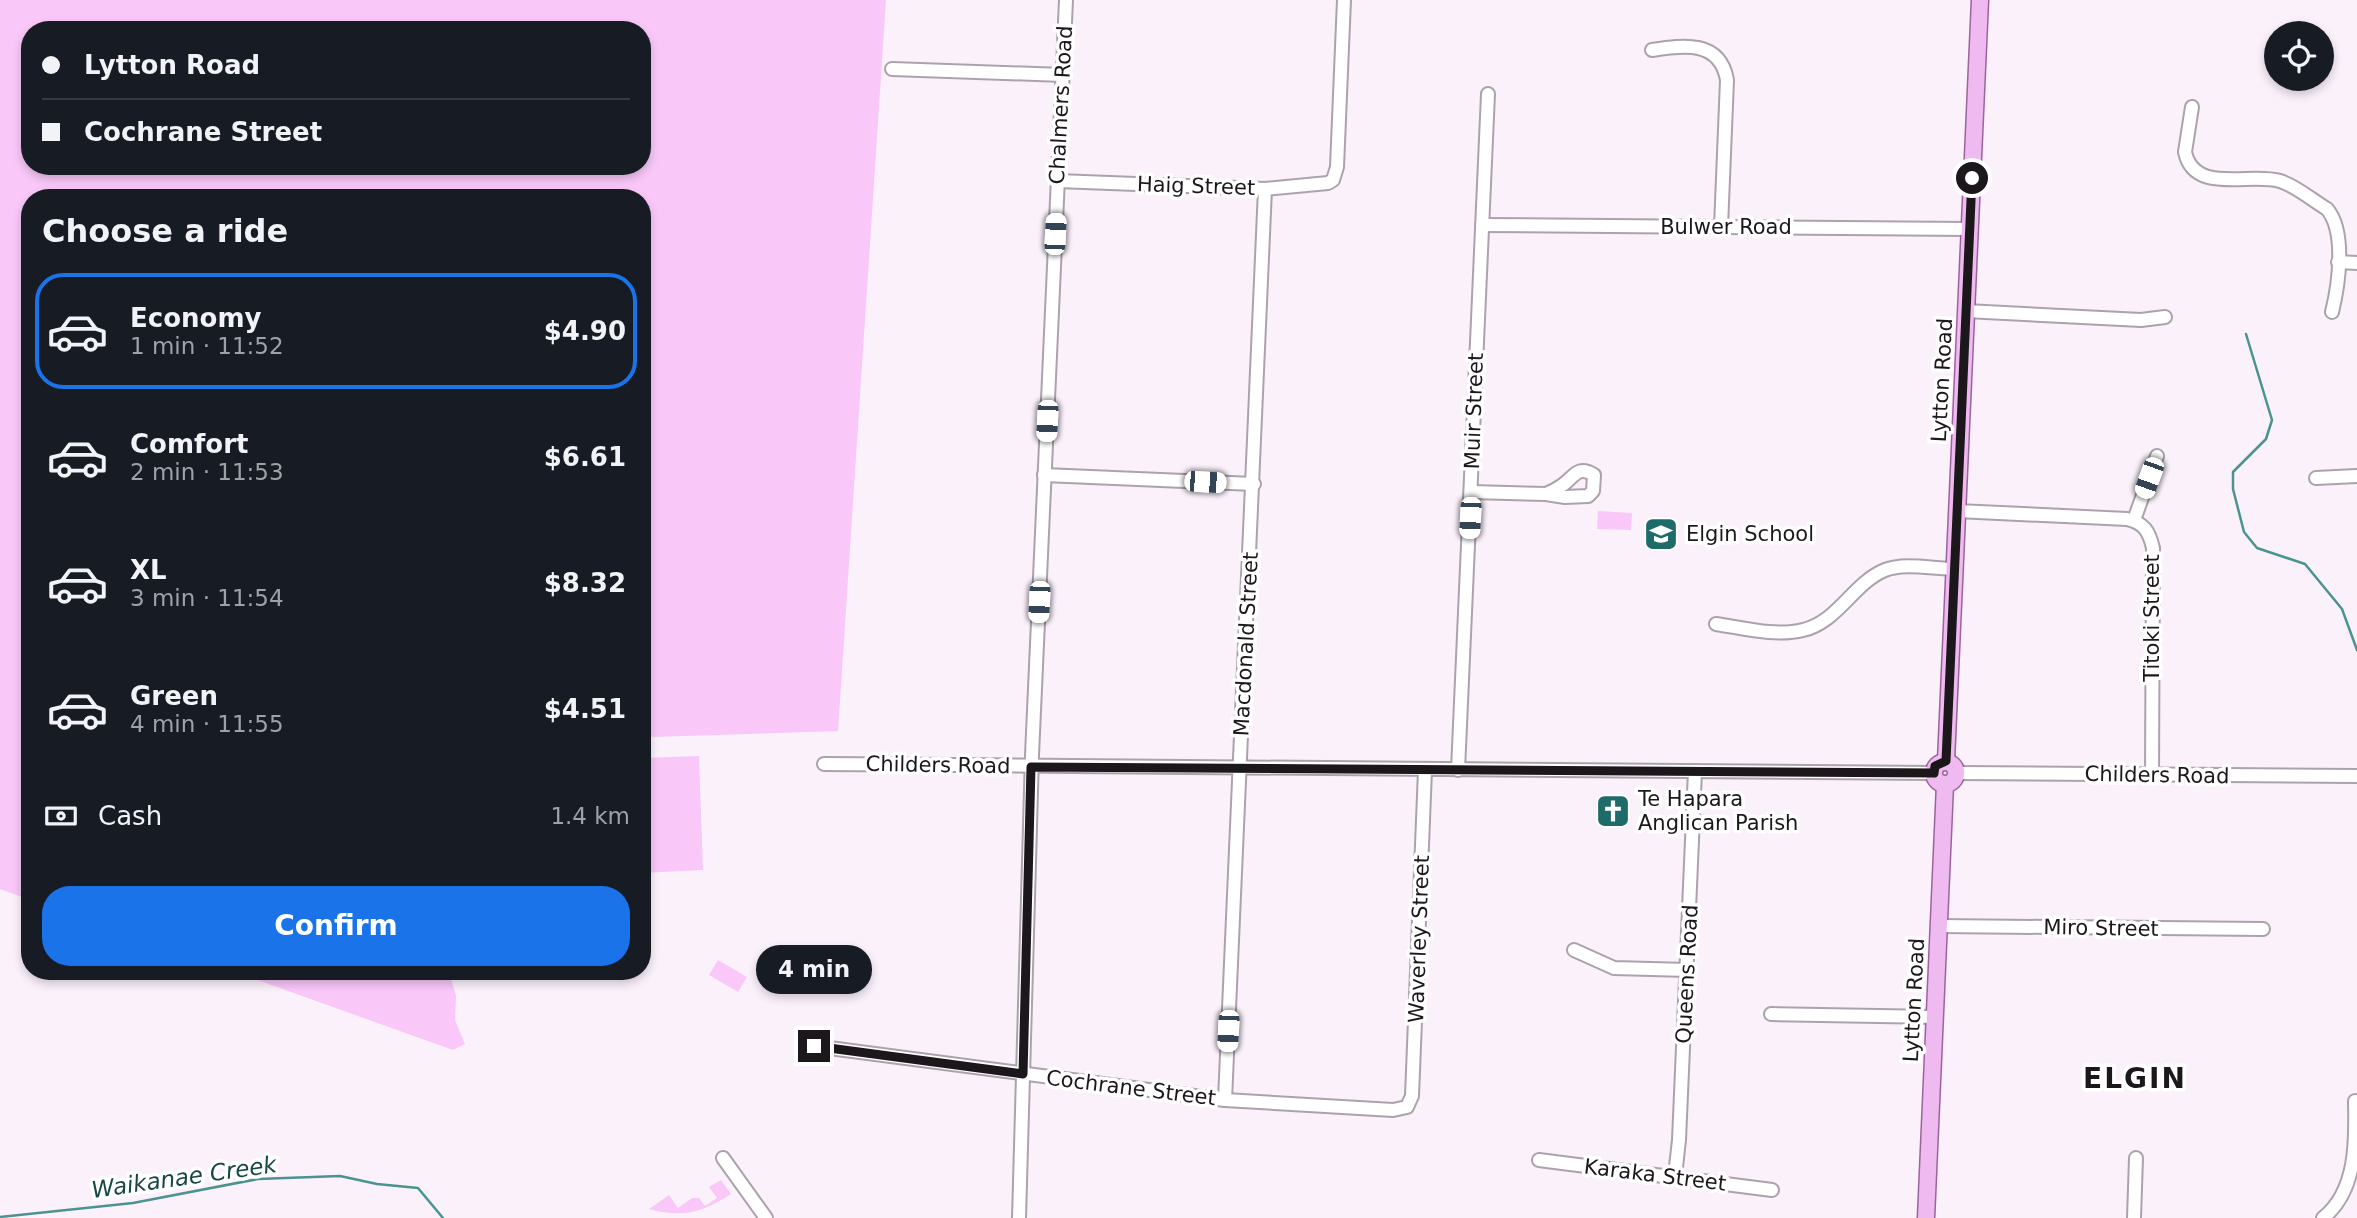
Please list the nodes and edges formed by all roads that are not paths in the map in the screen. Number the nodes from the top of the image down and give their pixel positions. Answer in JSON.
{"nodes":[{"id":1,"x":1066,"y":0,"type":"edge"},
{"id":2,"x":1343,"y":0,"type":"edge"},
{"id":3,"x":1980,"y":0,"type":"edge"},
{"id":4,"x":1652,"y":50,"type":"dead end"},
{"id":5,"x":892,"y":69,"type":"dead end"},
{"id":6,"x":1063,"y":75,"type":"junction"},
{"id":7,"x":1488,"y":94,"type":"dead end"},
{"id":8,"x":2192,"y":107,"type":"dead end"},
{"id":9,"x":1058,"y":181,"type":"junction"},
{"id":10,"x":1265,"y":189,"type":"junction"},
{"id":11,"x":1482,"y":225,"type":"junction"},
{"id":12,"x":1721,"y":227,"type":"junction"},
{"id":13,"x":1969,"y":229,"type":"junction"},
{"id":14,"x":2338,"y":262,"type":"junction"},
{"id":15,"x":2357,"y":263,"type":"edge"},
{"id":16,"x":1966,"y":311,"type":"junction"},
{"id":17,"x":2332,"y":312,"type":"dead end"},
{"id":18,"x":2165,"y":317,"type":"dead end"},
{"id":19,"x":2157,"y":456,"type":"dead end"},
{"id":20,"x":1044,"y":475,"type":"junction"},
{"id":21,"x":2357,"y":476,"type":"edge"},
{"id":22,"x":2316,"y":478,"type":"dead end"},
{"id":23,"x":1254,"y":484,"type":"junction"},
{"id":24,"x":1471,"y":492,"type":"junction"},
{"id":25,"x":1546,"y":494,"type":"dead end"},
{"id":26,"x":1957,"y":511,"type":"junction"},
{"id":27,"x":2134,"y":520,"type":"junction"},
{"id":28,"x":1955,"y":569,"type":"junction"},
{"id":29,"x":1716,"y":624,"type":"dead end"},
{"id":30,"x":824,"y":764,"type":"dead end"},
{"id":31,"x":1031,"y":767,"type":"junction"},
{"id":32,"x":1239,"y":768,"type":"junction"},
{"id":33,"x":1425,"y":770,"type":"junction"},
{"id":34,"x":1458,"y":770,"type":"junction"},
{"id":35,"x":1695,"y":771,"type":"junction"},
{"id":36,"x":1946,"y":773,"type":"junction"},
{"id":37,"x":2152,"y":775,"type":"junction"},
{"id":38,"x":2357,"y":776,"type":"edge"},
{"id":39,"x":1939,"y":926,"type":"junction"},
{"id":40,"x":2263,"y":929,"type":"dead end"},
{"id":41,"x":1574,"y":950,"type":"dead end"},
{"id":42,"x":1688,"y":970,"type":"junction"},
{"id":43,"x":1771,"y":1014,"type":"dead end"},
{"id":44,"x":1935,"y":1017,"type":"junction"},
{"id":45,"x":814,"y":1046,"type":"dead end"},
{"id":46,"x":1023,"y":1074,"type":"junction"},
{"id":47,"x":1225,"y":1100,"type":"junction"},
{"id":48,"x":2355,"y":1101,"type":"edge"},
{"id":49,"x":1407,"y":1107,"type":"joint"},
{"id":50,"x":723,"y":1158,"type":"dead end"},
{"id":51,"x":2136,"y":1158,"type":"dead end"},
{"id":52,"x":1539,"y":1160,"type":"dead end"},
{"id":53,"x":1675,"y":1176,"type":"junction"},
{"id":54,"x":1772,"y":1190,"type":"dead end"},
{"id":55,"x":2327,"y":1217,"type":"edge"},
{"id":56,"x":766,"y":1218,"type":"edge"},
{"id":57,"x":1019,"y":1218,"type":"edge"},
{"id":58,"x":1926,"y":1218,"type":"edge"},
{"id":59,"x":2134,"y":1218,"type":"edge"}],
"edges":[{"from":1,"to":6,"type":"street","name":"Chalmers Road"},
{"from":2,"to":10,"type":"street","name":"Haig Street"},
{"from":3,"to":13,"type":"main road","name":"Lytton Road"},
{"from":4,"to":12,"type":"street"},
{"from":5,"to":6,"type":"street"},
{"from":6,"to":9,"type":"street","name":"Chalmers Road"},
{"from":7,"to":11,"type":"street","name":"Muir Street"},
{"from":8,"to":14,"type":"street"},
{"from":9,"to":10,"type":"street","name":"Haig Street"},
{"from":9,"to":20,"type":"street","name":"Chalmers Road"},
{"from":10,"to":23,"type":"street","name":"Macdonald Street"},
{"from":11,"to":12,"type":"street","name":"Bulwer Road"},
{"from":11,"to":24,"type":"street","name":"Muir Street"},
{"from":12,"to":13,"type":"street","name":"Bulwer Road"},
{"from":13,"to":16,"type":"main road","name":"Lytton Road"},
{"from":14,"to":15,"type":"street"},
{"from":14,"to":17,"type":"street"},
{"from":16,"to":18,"type":"street"},
{"from":16,"to":26,"type":"main road","name":"Lytton Road"},
{"from":19,"to":27,"type":"street"},
{"from":20,"to":23,"type":"street"},
{"from":20,"to":31,"type":"street","name":"Chalmers Road"},
{"from":21,"to":22,"type":"street"},
{"from":23,"to":32,"type":"street","name":"Macdonald Street"},
{"from":24,"to":25,"type":"street"},
{"from":24,"to":34,"type":"street","name":"Muir Street"},
{"from":26,"to":27,"type":"street"},
{"from":26,"to":28,"type":"main road","name":"Lytton Road"},
{"from":27,"to":37,"type":"street","name":"Titoki Street"},
{"from":28,"to":29,"type":"street"},
{"from":28,"to":36,"type":"main road","name":"Lytton Road"},
{"from":30,"to":31,"type":"street","name":"Childers Road"},
{"from":31,"to":32,"type":"street","name":"Childers Road"},
{"from":31,"to":46,"type":"street","name":"Chalmers Road"},
{"from":32,"to":33,"type":"street","name":"Childers Road"},
{"from":32,"to":47,"type":"street","name":"Macdonald Street"},
{"from":33,"to":34,"type":"street","name":"Childers Road"},
{"from":33,"to":49,"type":"street","name":"Waverley Street"},
{"from":34,"to":35,"type":"street","name":"Childers Road"},
{"from":35,"to":36,"type":"street","name":"Childers Road"},
{"from":35,"to":42,"type":"street","name":"Queens Road"},
{"from":36,"to":37,"type":"street","name":"Childers Road"},
{"from":36,"to":39,"type":"main road","name":"Lytton Road"},
{"from":37,"to":38,"type":"street","name":"Childers Road"},
{"from":39,"to":40,"type":"street","name":"Miro Street"},
{"from":39,"to":44,"type":"main road","name":"Lytton Road"},
{"from":41,"to":42,"type":"street"},
{"from":42,"to":53,"type":"street","name":"Queens Road"},
{"from":43,"to":44,"type":"street"},
{"from":44,"to":58,"type":"main road","name":"Lytton Road"},
{"from":45,"to":46,"type":"street","name":"Cochrane Street"},
{"from":46,"to":47,"type":"street","name":"Cochrane Street"},
{"from":46,"to":57,"type":"street","name":"Chalmers Road"},
{"from":47,"to":49,"type":"street","name":"Cochrane Street"},
{"from":48,"to":55,"type":"street"},
{"from":50,"to":56,"type":"street"},
{"from":51,"to":59,"type":"street"},
{"from":52,"to":53,"type":"street","name":"Karaka Street"},
{"from":53,"to":54,"type":"street","name":"Karaka Street"}]}
